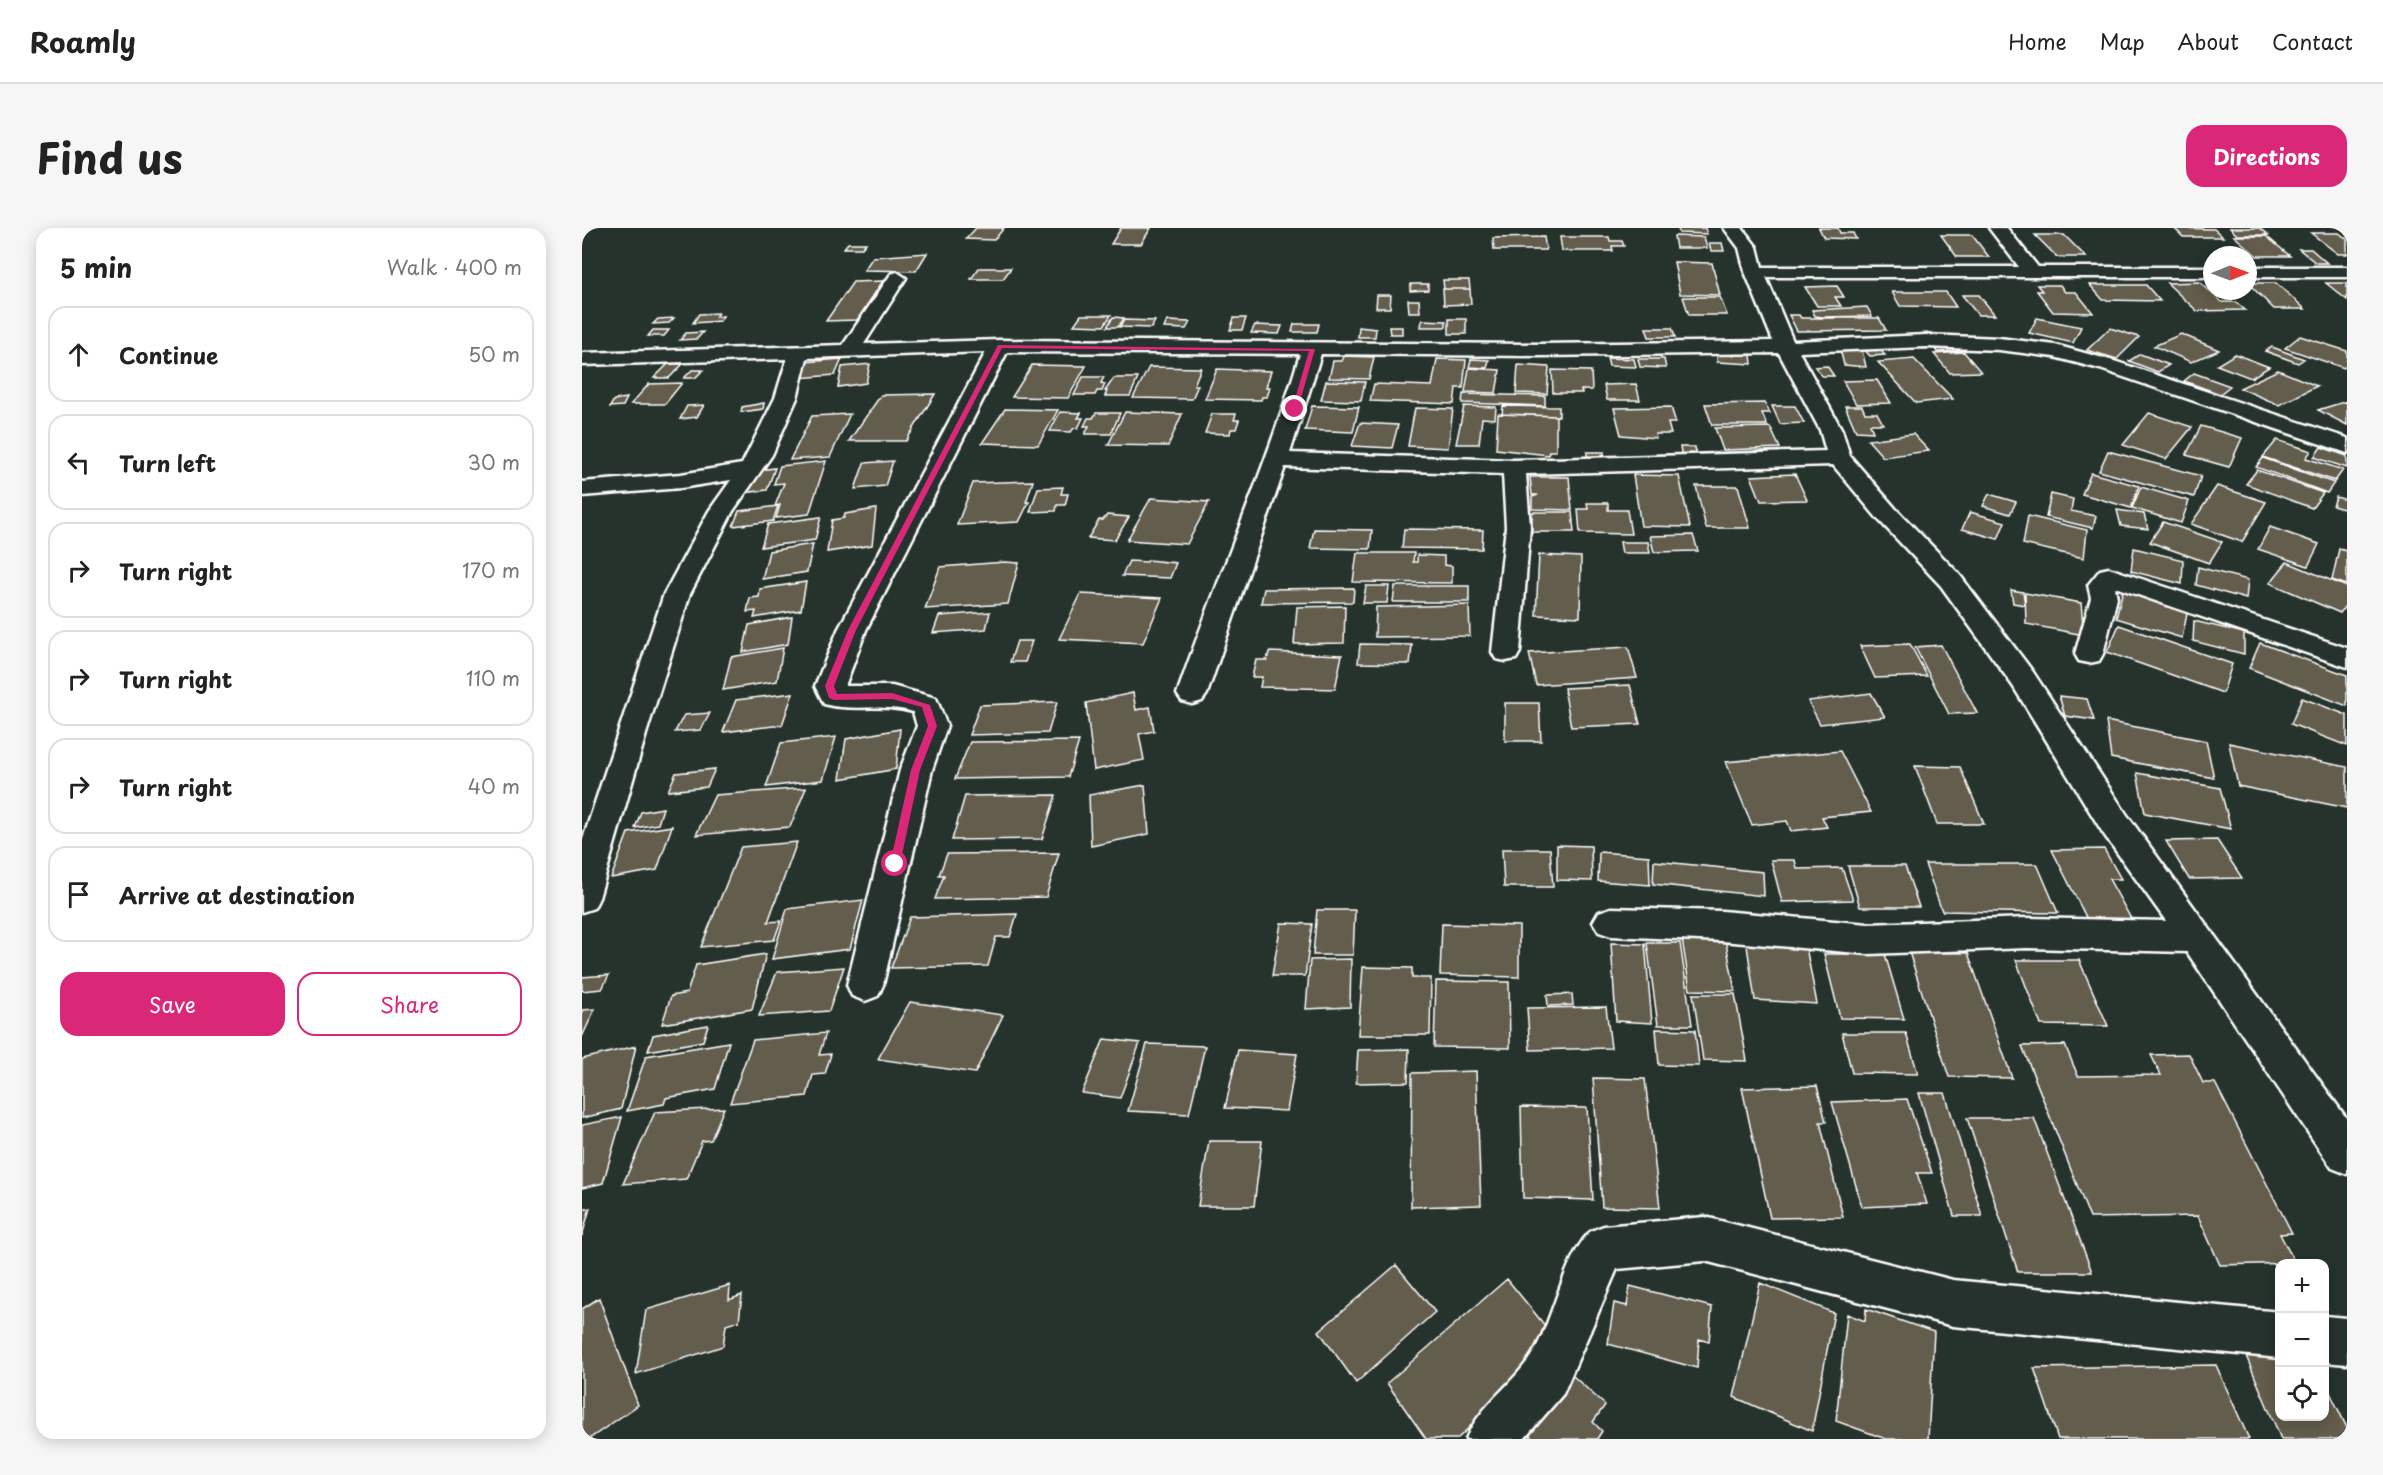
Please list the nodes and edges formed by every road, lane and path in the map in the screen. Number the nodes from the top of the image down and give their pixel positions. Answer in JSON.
{"nodes":[{"id":1,"x":1733,"y":228,"type":"edge"},
{"id":2,"x":1998,"y":228,"type":"edge"},
{"id":3,"x":1754,"y":272,"type":"junction"},
{"id":4,"x":2203,"y":272,"type":"edge"},
{"id":5,"x":2257,"y":272,"type":"edge"},
{"id":6,"x":2347,"y":272,"type":"edge"},
{"id":7,"x":2034,"y":273,"type":"junction"},
{"id":8,"x":897,"y":278,"type":"dead end"},
{"id":9,"x":1000,"y":346,"type":"junction"},
{"id":10,"x":1786,"y":347,"type":"junction"},
{"id":11,"x":1312,"y":349,"type":"junction"},
{"id":12,"x":799,"y":351,"type":"junction"},
{"id":13,"x":849,"y":351,"type":"junction"},
{"id":14,"x":582,"y":359,"type":"edge"},
{"id":15,"x":2347,"y":446,"type":"edge"},
{"id":16,"x":1839,"y":458,"type":"junction"},
{"id":17,"x":1276,"y":460,"type":"junction"},
{"id":18,"x":1515,"y":467,"type":"junction"},
{"id":19,"x":750,"y":470,"type":"junction"},
{"id":20,"x":582,"y":489,"type":"edge"},
{"id":21,"x":1506,"y":652,"type":"dead end"},
{"id":22,"x":2090,"y":654,"type":"dead end"},
{"id":23,"x":2347,"y":658,"type":"edge"},
{"id":24,"x":1192,"y":694,"type":"dead end"},
{"id":25,"x":582,"y":898,"type":"edge"},
{"id":26,"x":1611,"y":922,"type":"dead end"},
{"id":27,"x":2197,"y":937,"type":"junction"},
{"id":28,"x":865,"y":985,"type":"dead end"},
{"id":29,"x":2347,"y":1154,"type":"edge"},
{"id":30,"x":2275,"y":1335,"type":"edge"},
{"id":31,"x":2329,"y":1339,"type":"edge"},
{"id":32,"x":2347,"y":1341,"type":"edge"},
{"id":33,"x":1490,"y":1439,"type":"edge"}],
"edges":[{"from":1,"to":3,"type":"street"},
{"from":2,"to":7,"type":"street"},
{"from":3,"to":7,"type":"street"},
{"from":3,"to":10,"type":"street"},
{"from":4,"to":7,"type":"street"},
{"from":5,"to":6,"type":"street"},
{"from":8,"to":13,"type":"street"},
{"from":9,"to":11,"type":"street"},
{"from":9,"to":13,"type":"street"},
{"from":9,"to":28,"type":"street"},
{"from":10,"to":11,"type":"street"},
{"from":10,"to":15,"type":"street"},
{"from":10,"to":16,"type":"street"},
{"from":11,"to":17,"type":"street"},
{"from":12,"to":13,"type":"street"},
{"from":12,"to":14,"type":"street"},
{"from":12,"to":19,"type":"street"},
{"from":16,"to":18,"type":"street"},
{"from":16,"to":27,"type":"street"},
{"from":17,"to":18,"type":"street"},
{"from":17,"to":24,"type":"street"},
{"from":18,"to":21,"type":"street"},
{"from":19,"to":20,"type":"street"},
{"from":19,"to":25,"type":"street"},
{"from":22,"to":23,"type":"street"},
{"from":26,"to":27,"type":"street"},
{"from":27,"to":29,"type":"street"},
{"from":30,"to":33,"type":"street"},
{"from":31,"to":32,"type":"street"}]}
